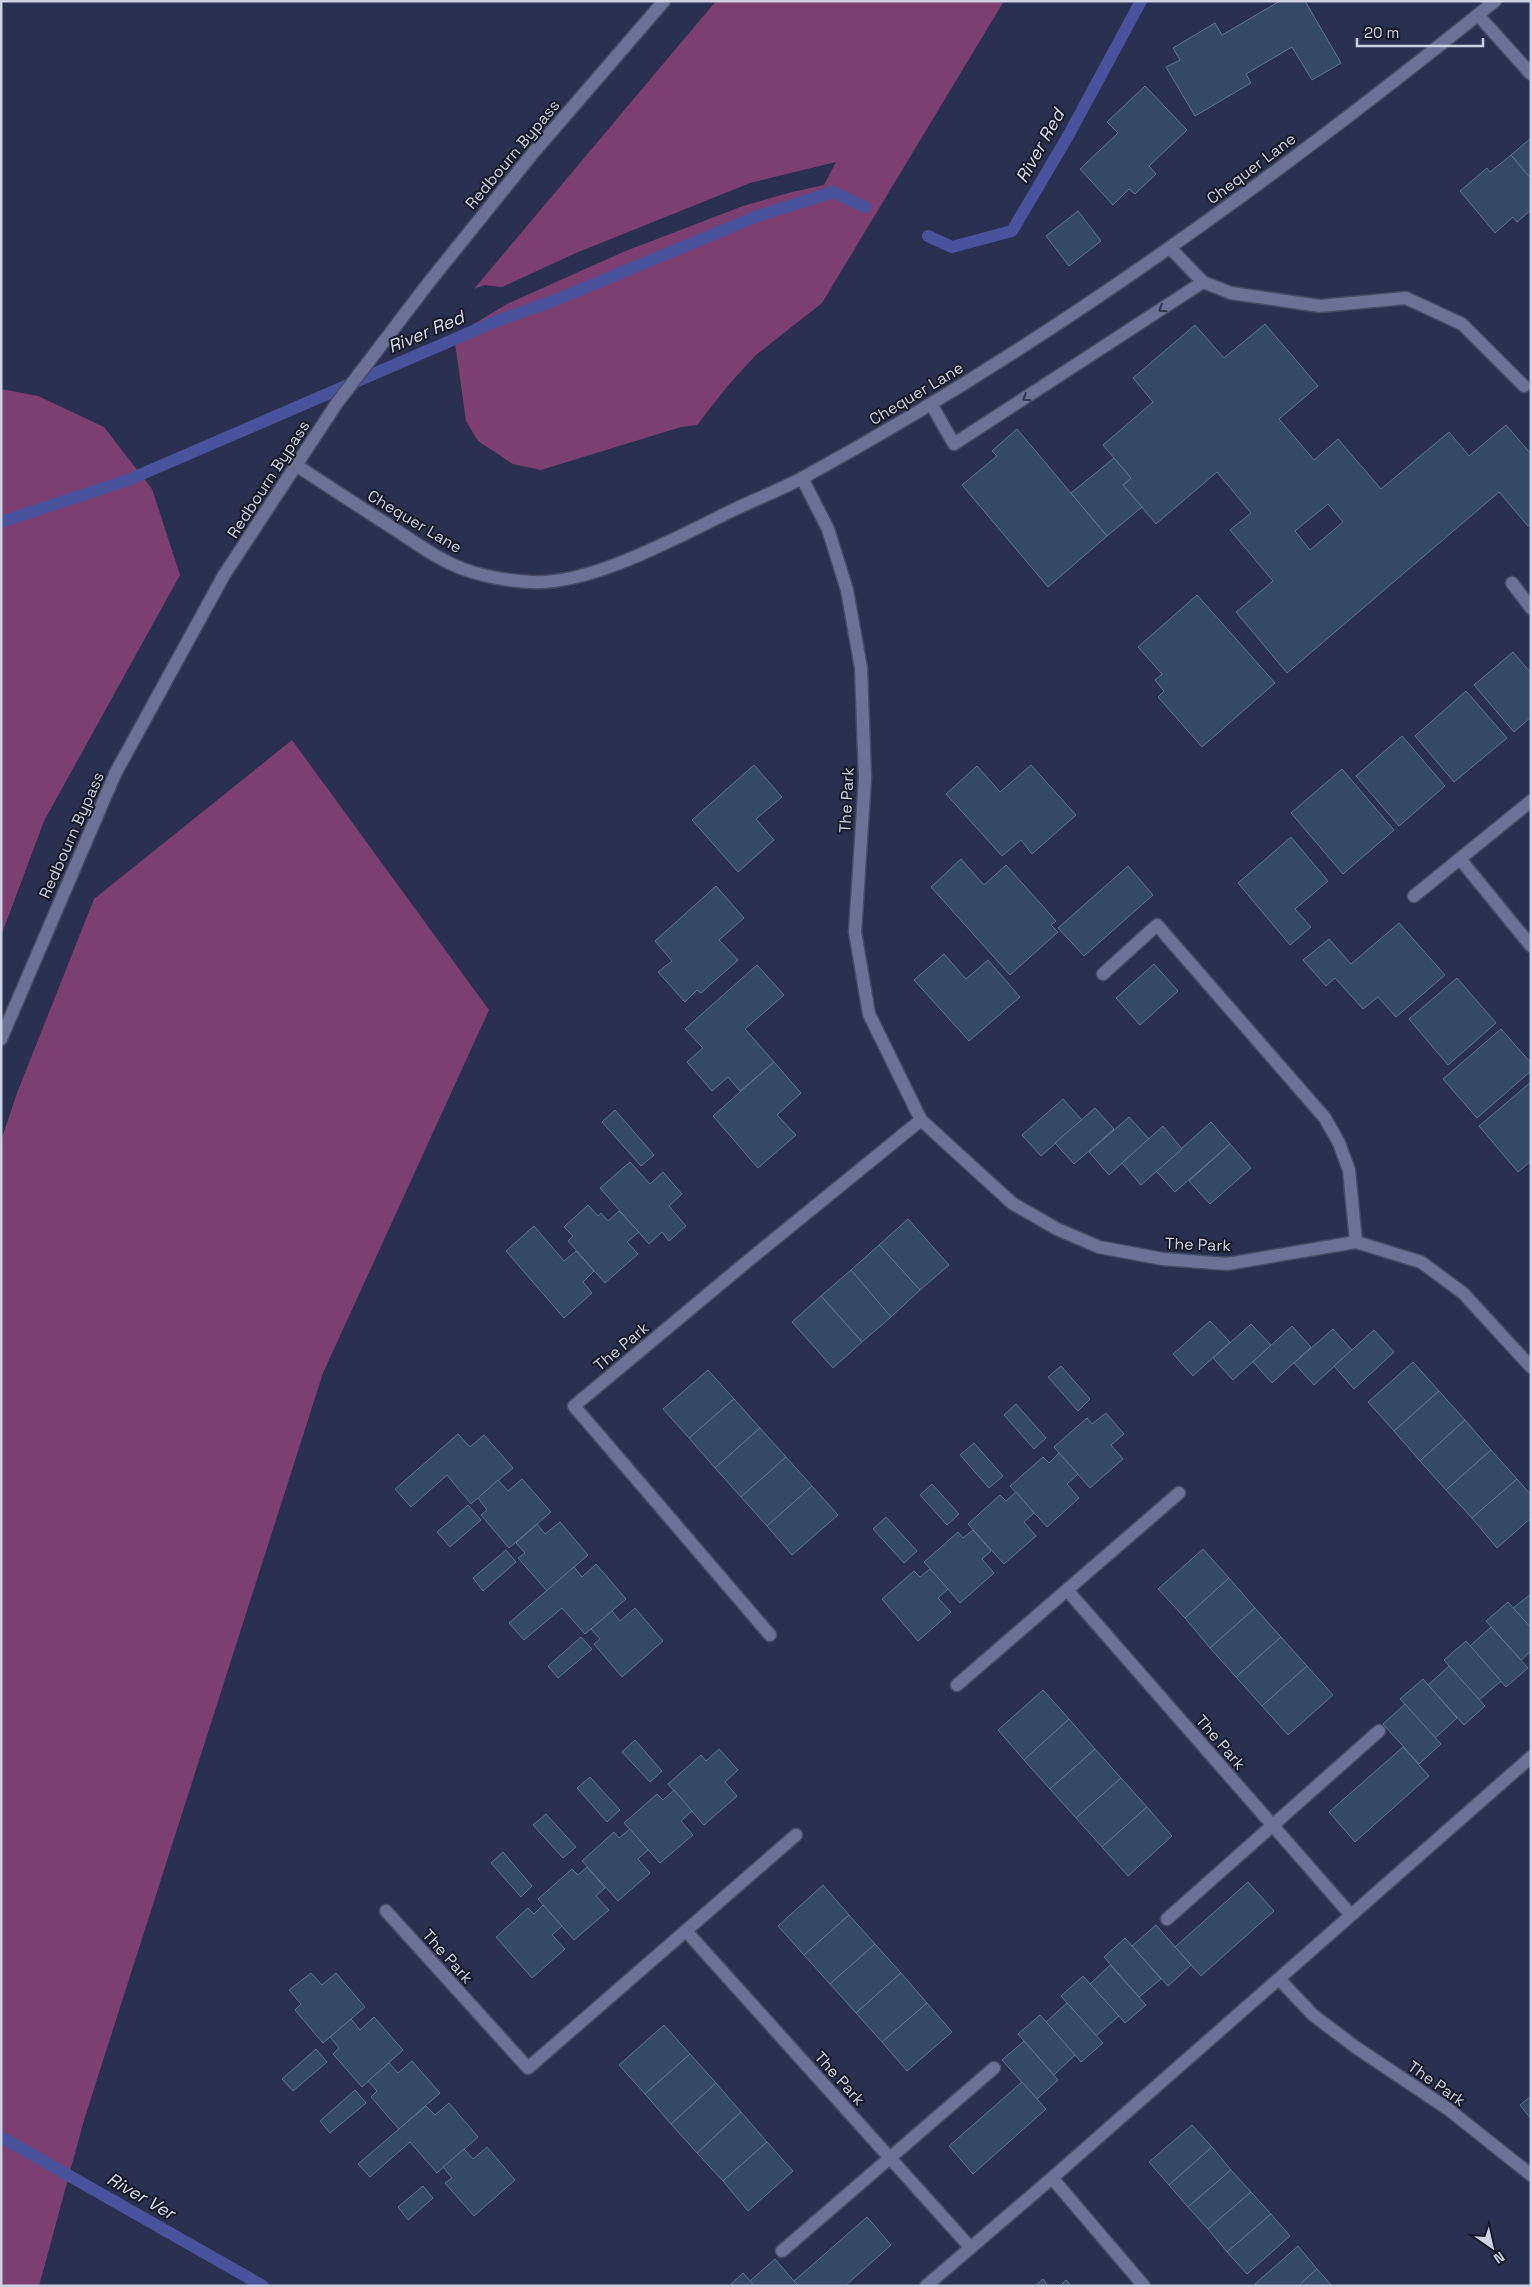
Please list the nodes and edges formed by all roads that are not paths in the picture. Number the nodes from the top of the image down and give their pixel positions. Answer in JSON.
{"nodes":[{"id":1,"x":664,"y":1,"type":"edge"},
{"id":2,"x":1495,"y":1,"type":"edge"},
{"id":3,"x":1478,"y":15,"type":"junction"},
{"id":4,"x":1531,"y":74,"type":"edge"},
{"id":5,"x":1170,"y":248,"type":"junction"},
{"id":6,"x":1203,"y":282,"type":"junction"},
{"id":7,"x":1524,"y":386,"type":"dead end"},
{"id":8,"x":931,"y":404,"type":"junction"},
{"id":9,"x":296,"y":465,"type":"junction"},
{"id":10,"x":802,"y":478,"type":"junction"},
{"id":11,"x":1512,"y":583,"type":"dead end"},
{"id":12,"x":1531,"y":608,"type":"edge"},
{"id":13,"x":1531,"y":801,"type":"edge"},
{"id":14,"x":1460,"y":858,"type":"junction"},
{"id":15,"x":1414,"y":896,"type":"dead end"},
{"id":16,"x":1531,"y":946,"type":"edge"},
{"id":17,"x":1104,"y":974,"type":"dead end"},
{"id":18,"x":1,"y":1039,"type":"edge"},
{"id":19,"x":921,"y":1120,"type":"junction"},
{"id":20,"x":1356,"y":1242,"type":"junction"},
{"id":21,"x":1531,"y":1367,"type":"edge"},
{"id":22,"x":1180,"y":1493,"type":"dead end"},
{"id":23,"x":1067,"y":1590,"type":"junction"},
{"id":24,"x":770,"y":1635,"type":"dead end"},
{"id":25,"x":958,"y":1685,"type":"dead end"},
{"id":26,"x":1379,"y":1731,"type":"dead end"},
{"id":27,"x":1531,"y":1757,"type":"edge"},
{"id":28,"x":1273,"y":1826,"type":"junction"},
{"id":29,"x":796,"y":1835,"type":"dead end"},
{"id":30,"x":386,"y":1911,"type":"dead end"},
{"id":31,"x":1350,"y":1914,"type":"junction"},
{"id":32,"x":1167,"y":1918,"type":"dead end"},
{"id":33,"x":686,"y":1931,"type":"junction"},
{"id":34,"x":1279,"y":1979,"type":"junction"},
{"id":35,"x":994,"y":2068,"type":"dead end"},
{"id":36,"x":890,"y":2158,"type":"junction"},
{"id":37,"x":1531,"y":2175,"type":"edge"},
{"id":38,"x":1052,"y":2178,"type":"junction"},
{"id":39,"x":970,"y":2247,"type":"junction"},
{"id":40,"x":782,"y":2251,"type":"dead end"},
{"id":41,"x":926,"y":2286,"type":"edge"},
{"id":42,"x":1144,"y":2286,"type":"edge"}],
"edges":[{"from":1,"to":9,"type":"street","name":"Redbourn Bypass"},
{"from":2,"to":3,"type":"street","name":"Chequer Lane"},
{"from":3,"to":4,"type":"street"},
{"from":3,"to":5,"type":"street","name":"Chequer Lane"},
{"from":5,"to":6,"type":"street"},
{"from":5,"to":8,"type":"street","name":"Chequer Lane"},
{"from":6,"to":7,"type":"street"},
{"from":6,"to":8,"type":"street","one_way":true},
{"from":8,"to":10,"type":"street","name":"Chequer Lane"},
{"from":9,"to":10,"type":"street","name":"Chequer Lane"},
{"from":9,"to":18,"type":"street","name":"Redbourn Bypass"},
{"from":10,"to":19,"type":"street","name":"The Park"},
{"from":11,"to":12,"type":"street"},
{"from":13,"to":14,"type":"street"},
{"from":14,"to":15,"type":"street"},
{"from":14,"to":16,"type":"street"},
{"from":17,"to":20,"type":"street"},
{"from":19,"to":20,"type":"street","name":"The Park"},
{"from":19,"to":24,"type":"street","name":"The Park"},
{"from":20,"to":21,"type":"street","name":"The Park"},
{"from":22,"to":23,"type":"street"},
{"from":23,"to":25,"type":"street"},
{"from":23,"to":28,"type":"street","name":"The Park"},
{"from":26,"to":28,"type":"street"},
{"from":27,"to":31,"type":"street"},
{"from":28,"to":31,"type":"street","name":"The Park"},
{"from":28,"to":32,"type":"street"},
{"from":29,"to":33,"type":"street","name":"The Park"},
{"from":30,"to":33,"type":"street","name":"The Park"},
{"from":31,"to":34,"type":"street"},
{"from":33,"to":36,"type":"street","name":"The Park"},
{"from":34,"to":37,"type":"street","name":"The Park"},
{"from":34,"to":38,"type":"street"},
{"from":35,"to":36,"type":"street"},
{"from":36,"to":39,"type":"street","name":"The Park"},
{"from":36,"to":40,"type":"street"},
{"from":38,"to":39,"type":"street"},
{"from":38,"to":42,"type":"street"},
{"from":39,"to":41,"type":"street"}]}
